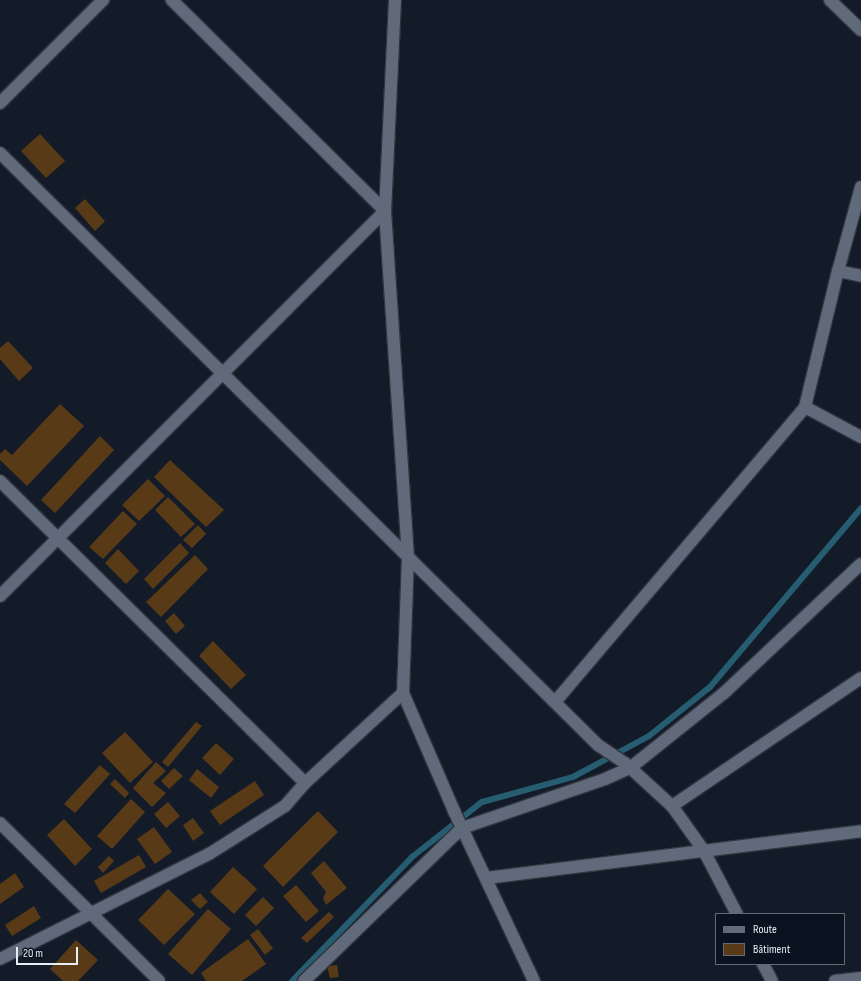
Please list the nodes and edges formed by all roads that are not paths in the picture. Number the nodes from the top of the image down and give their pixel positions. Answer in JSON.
{"nodes":[{"id":1,"x":102,"y":0,"type":"edge"},
{"id":2,"x":172,"y":0,"type":"edge"},
{"id":3,"x":395,"y":0,"type":"edge"},
{"id":4,"x":830,"y":0,"type":"edge"},
{"id":5,"x":861,"y":30,"type":"edge"},
{"id":6,"x":0,"y":103,"type":"edge"},
{"id":7,"x":0,"y":153,"type":"edge"},
{"id":8,"x":861,"y":187,"type":"edge"},
{"id":9,"x":385,"y":211,"type":"junction"},
{"id":10,"x":838,"y":271,"type":"junction"},
{"id":11,"x":861,"y":276,"type":"edge"},
{"id":12,"x":222,"y":373,"type":"junction"},
{"id":13,"x":805,"y":407,"type":"junction"},
{"id":14,"x":861,"y":437,"type":"edge"},
{"id":15,"x":0,"y":481,"type":"edge"},
{"id":16,"x":58,"y":538,"type":"junction"},
{"id":17,"x":408,"y":557,"type":"junction"},
{"id":18,"x":861,"y":564,"type":"edge"},
{"id":19,"x":0,"y":596,"type":"edge"},
{"id":20,"x":861,"y":678,"type":"edge"},
{"id":21,"x":404,"y":693,"type":"junction"},
{"id":22,"x":555,"y":702,"type":"junction"},
{"id":23,"x":628,"y":765,"type":"junction"},
{"id":24,"x":305,"y":783,"type":"junction"},
{"id":25,"x":672,"y":806,"type":"junction"},
{"id":26,"x":0,"y":823,"type":"edge"},
{"id":27,"x":462,"y":828,"type":"junction"},
{"id":28,"x":861,"y":831,"type":"edge"},
{"id":29,"x":704,"y":851,"type":"junction"},
{"id":30,"x":486,"y":878,"type":"junction"},
{"id":31,"x":90,"y":912,"type":"junction"},
{"id":32,"x":736,"y":913,"type":"edge"},
{"id":33,"x":0,"y":959,"type":"edge"},
{"id":34,"x":764,"y":965,"type":"edge"},
{"id":35,"x":861,"y":978,"type":"edge"},
{"id":36,"x":159,"y":981,"type":"edge"},
{"id":37,"x":304,"y":981,"type":"edge"},
{"id":38,"x":534,"y":981,"type":"edge"},
{"id":39,"x":772,"y":981,"type":"edge"},
{"id":40,"x":835,"y":981,"type":"edge"}],
"edges":[{"from":1,"to":6,"type":"street"},
{"from":2,"to":9,"type":"street"},
{"from":3,"to":9,"type":"street"},
{"from":4,"to":5,"type":"street"},
{"from":7,"to":12,"type":"street"},
{"from":8,"to":10,"type":"street"},
{"from":9,"to":12,"type":"street"},
{"from":9,"to":17,"type":"street"},
{"from":10,"to":11,"type":"street"},
{"from":10,"to":13,"type":"street"},
{"from":12,"to":16,"type":"street"},
{"from":12,"to":17,"type":"street"},
{"from":13,"to":14,"type":"street"},
{"from":13,"to":22,"type":"street"},
{"from":15,"to":16,"type":"street"},
{"from":16,"to":19,"type":"street"},
{"from":16,"to":24,"type":"street"},
{"from":17,"to":21,"type":"street"},
{"from":17,"to":22,"type":"street"},
{"from":18,"to":23,"type":"street"},
{"from":20,"to":25,"type":"street"},
{"from":21,"to":24,"type":"street"},
{"from":21,"to":27,"type":"street"},
{"from":22,"to":23,"type":"street"},
{"from":23,"to":25,"type":"street"},
{"from":23,"to":27,"type":"street"},
{"from":24,"to":31,"type":"street"},
{"from":25,"to":29,"type":"street"},
{"from":26,"to":31,"type":"street"},
{"from":27,"to":30,"type":"street"},
{"from":27,"to":37,"type":"street"},
{"from":28,"to":29,"type":"street"},
{"from":29,"to":30,"type":"street"},
{"from":29,"to":32,"type":"street"},
{"from":30,"to":38,"type":"street"},
{"from":31,"to":33,"type":"street"},
{"from":31,"to":36,"type":"street"},
{"from":34,"to":39,"type":"street"},
{"from":35,"to":40,"type":"street"}]}
